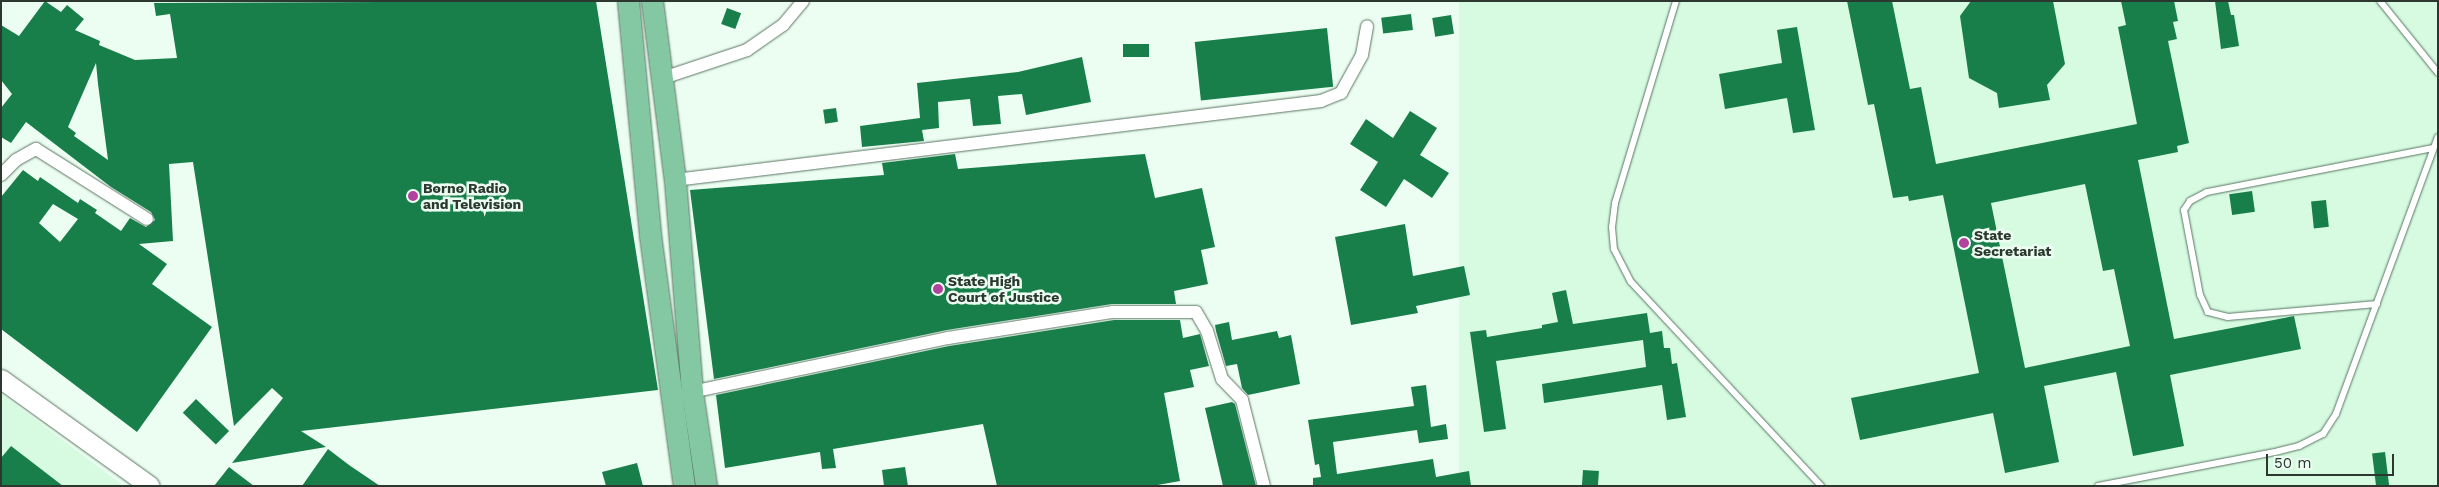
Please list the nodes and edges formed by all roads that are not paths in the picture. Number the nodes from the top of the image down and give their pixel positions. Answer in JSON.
{"nodes":[{"id":1,"x":803,"y":1,"type":"edge"},
{"id":2,"x":1676,"y":1,"type":"edge"},
{"id":3,"x":2380,"y":1,"type":"edge"},
{"id":4,"x":652,"y":2,"type":"edge"},
{"id":5,"x":628,"y":4,"type":"edge"},
{"id":6,"x":1367,"y":26,"type":"dead end"},
{"id":7,"x":2438,"y":73,"type":"edge"},
{"id":8,"x":660,"y":79,"type":"junction"},
{"id":9,"x":2438,"y":137,"type":"edge"},
{"id":10,"x":2433,"y":148,"type":"junction"},
{"id":11,"x":1,"y":175,"type":"edge"},
{"id":12,"x":675,"y":180,"type":"junction"},
{"id":13,"x":147,"y":218,"type":"dead end"},
{"id":14,"x":2377,"y":304,"type":"junction"},
{"id":15,"x":1,"y":379,"type":"edge"},
{"id":16,"x":692,"y":392,"type":"junction"},
{"id":17,"x":150,"y":486,"type":"edge"},
{"id":18,"x":684,"y":486,"type":"edge"},
{"id":19,"x":706,"y":486,"type":"edge"},
{"id":20,"x":1264,"y":486,"type":"edge"},
{"id":21,"x":1822,"y":486,"type":"edge"},
{"id":22,"x":2098,"y":486,"type":"edge"}],
"edges":[{"from":1,"to":8,"type":"street"},
{"from":2,"to":21,"type":"lane"},
{"from":3,"to":7,"type":"lane"},
{"from":4,"to":8,"type":"main road"},
{"from":5,"to":18,"type":"main road"},
{"from":6,"to":12,"type":"street"},
{"from":8,"to":12,"type":"main road"},
{"from":9,"to":10,"type":"lane"},
{"from":10,"to":14,"type":"lane"},
{"from":10,"to":14,"type":"lane"},
{"from":11,"to":13,"type":"street"},
{"from":12,"to":16,"type":"main road"},
{"from":14,"to":22,"type":"lane"},
{"from":15,"to":17,"type":"main road"},
{"from":16,"to":19,"type":"main road"},
{"from":16,"to":20,"type":"street"}]}
